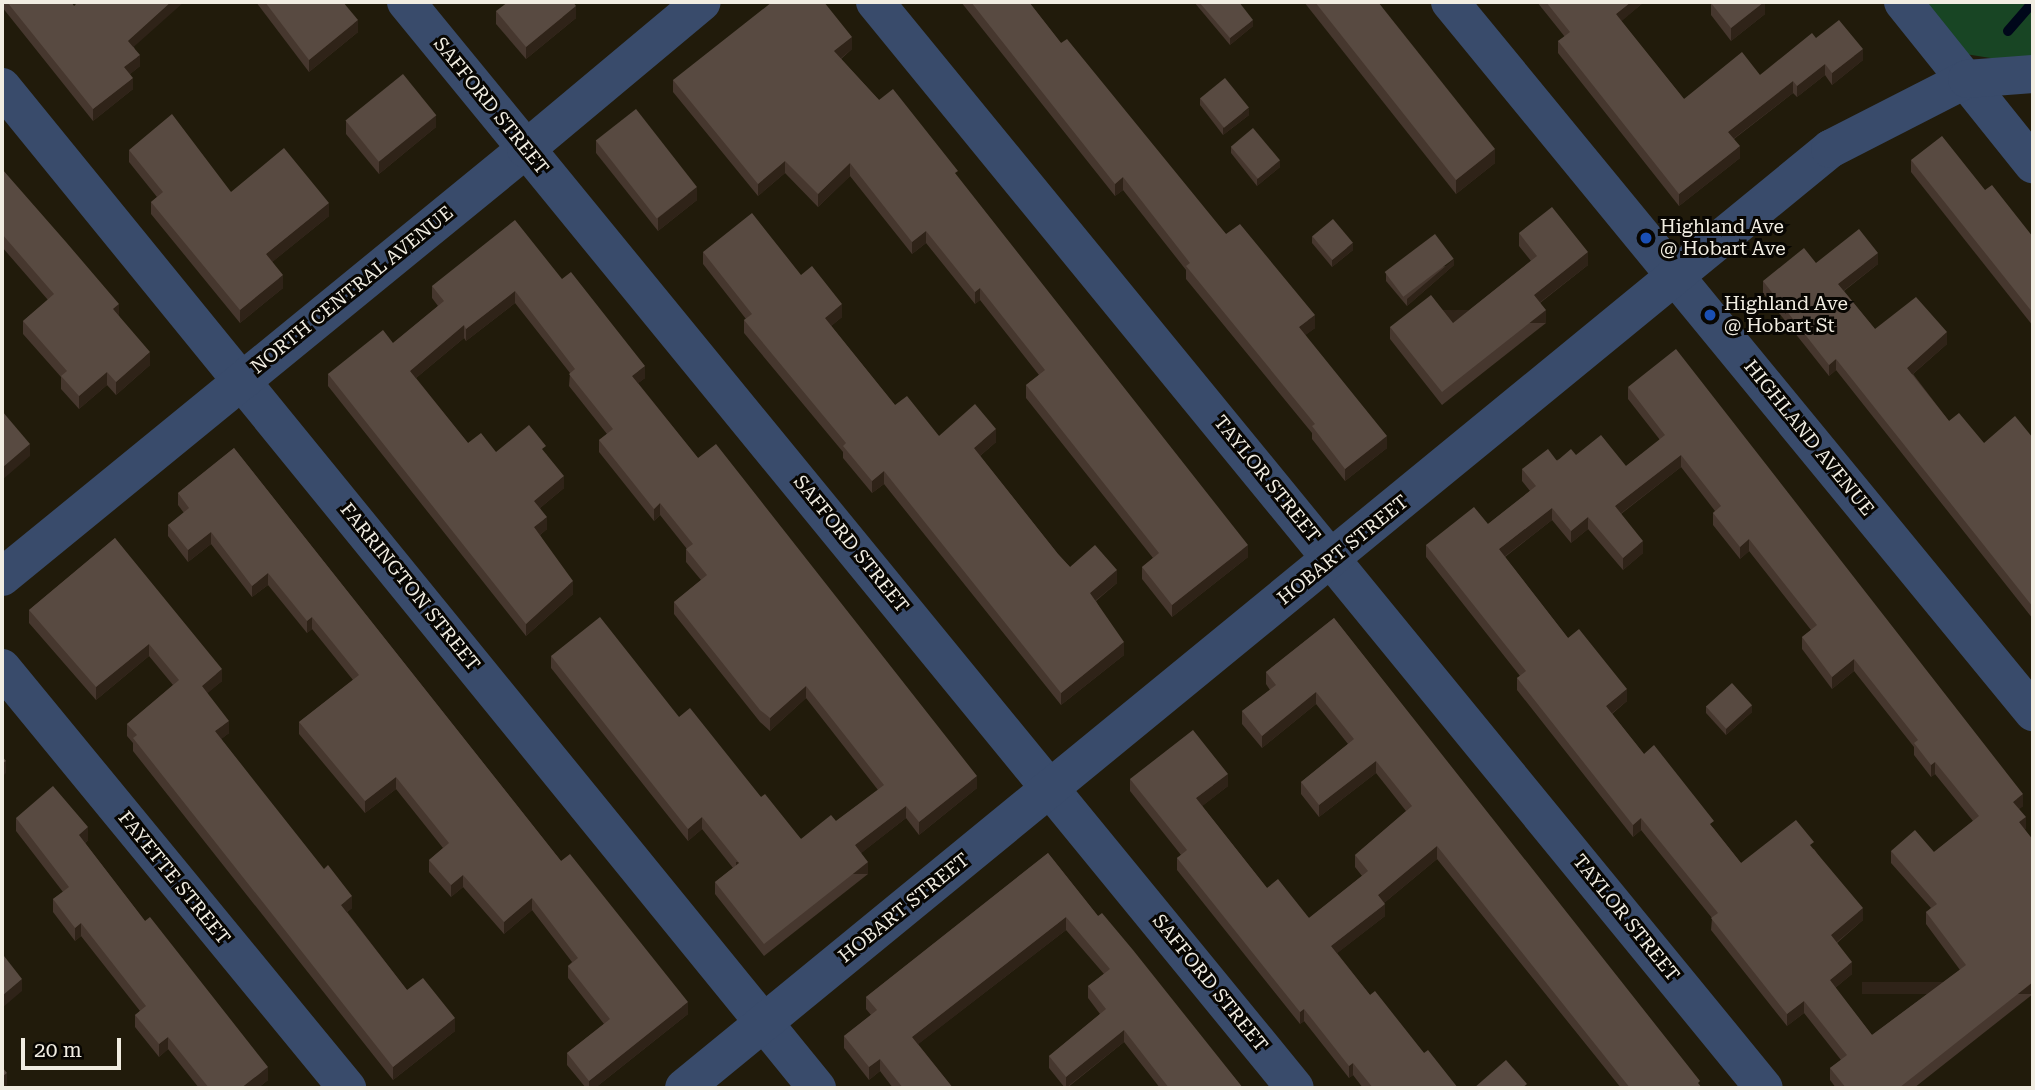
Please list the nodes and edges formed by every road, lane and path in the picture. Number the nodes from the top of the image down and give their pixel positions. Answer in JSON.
{"nodes":[{"id":1,"x":406,"y":2,"type":"edge"},
{"id":2,"x":702,"y":2,"type":"edge"},
{"id":3,"x":875,"y":2,"type":"edge"},
{"id":4,"x":1450,"y":2,"type":"edge"},
{"id":5,"x":1903,"y":2,"type":"edge"},
{"id":6,"x":2033,"y":74,"type":"edge"},
{"id":7,"x":1967,"y":79,"type":"junction"},
{"id":8,"x":2,"y":87,"type":"edge"},
{"id":9,"x":526,"y":149,"type":"junction"},
{"id":10,"x":2033,"y":164,"type":"edge"},
{"id":11,"x":1676,"y":274,"type":"junction"},
{"id":12,"x":241,"y":380,"type":"junction"},
{"id":13,"x":1333,"y":559,"type":"junction"},
{"id":14,"x":2,"y":577,"type":"edge"},
{"id":15,"x":2,"y":668,"type":"edge"},
{"id":16,"x":2033,"y":712,"type":"edge"},
{"id":17,"x":1051,"y":787,"type":"junction"},
{"id":18,"x":764,"y":1023,"type":"junction"},
{"id":19,"x":347,"y":1088,"type":"edge"},
{"id":20,"x":684,"y":1088,"type":"edge"},
{"id":21,"x":817,"y":1088,"type":"edge"},
{"id":22,"x":1294,"y":1088,"type":"edge"},
{"id":23,"x":1764,"y":1088,"type":"edge"}],
"edges":[{"from":1,"to":9,"type":"street","name":"SAFFORD STREET"},
{"from":2,"to":9,"type":"street","name":"NORTH CENTRAL AVENUE"},
{"from":3,"to":13,"type":"street","name":"TAYLOR STREET"},
{"from":4,"to":11,"type":"street","name":"HIGHLAND AVENUE"},
{"from":5,"to":7,"type":"street"},
{"from":6,"to":7,"type":"street","name":"HOBART STREET"},
{"from":7,"to":10,"type":"street"},
{"from":7,"to":11,"type":"street","name":"HOBART STREET"},
{"from":8,"to":12,"type":"street","name":"FARRINGTON STREET"},
{"from":9,"to":12,"type":"street","name":"NORTH CENTRAL AVENUE"},
{"from":9,"to":17,"type":"street","name":"SAFFORD STREET"},
{"from":11,"to":13,"type":"street","name":"HOBART STREET"},
{"from":11,"to":16,"type":"street","name":"HIGHLAND AVENUE"},
{"from":12,"to":14,"type":"street","name":"NORTH CENTRAL AVENUE"},
{"from":12,"to":18,"type":"street","name":"FARRINGTON STREET"},
{"from":13,"to":17,"type":"street","name":"HOBART STREET"},
{"from":13,"to":23,"type":"street","name":"TAYLOR STREET"},
{"from":15,"to":19,"type":"street","name":"FAYETTE STREET"},
{"from":17,"to":18,"type":"street","name":"HOBART STREET"},
{"from":17,"to":22,"type":"street","name":"SAFFORD STREET"},
{"from":18,"to":20,"type":"street","name":"HOBART STREET"},
{"from":18,"to":21,"type":"street","name":"FARRINGTON STREET"}]}
